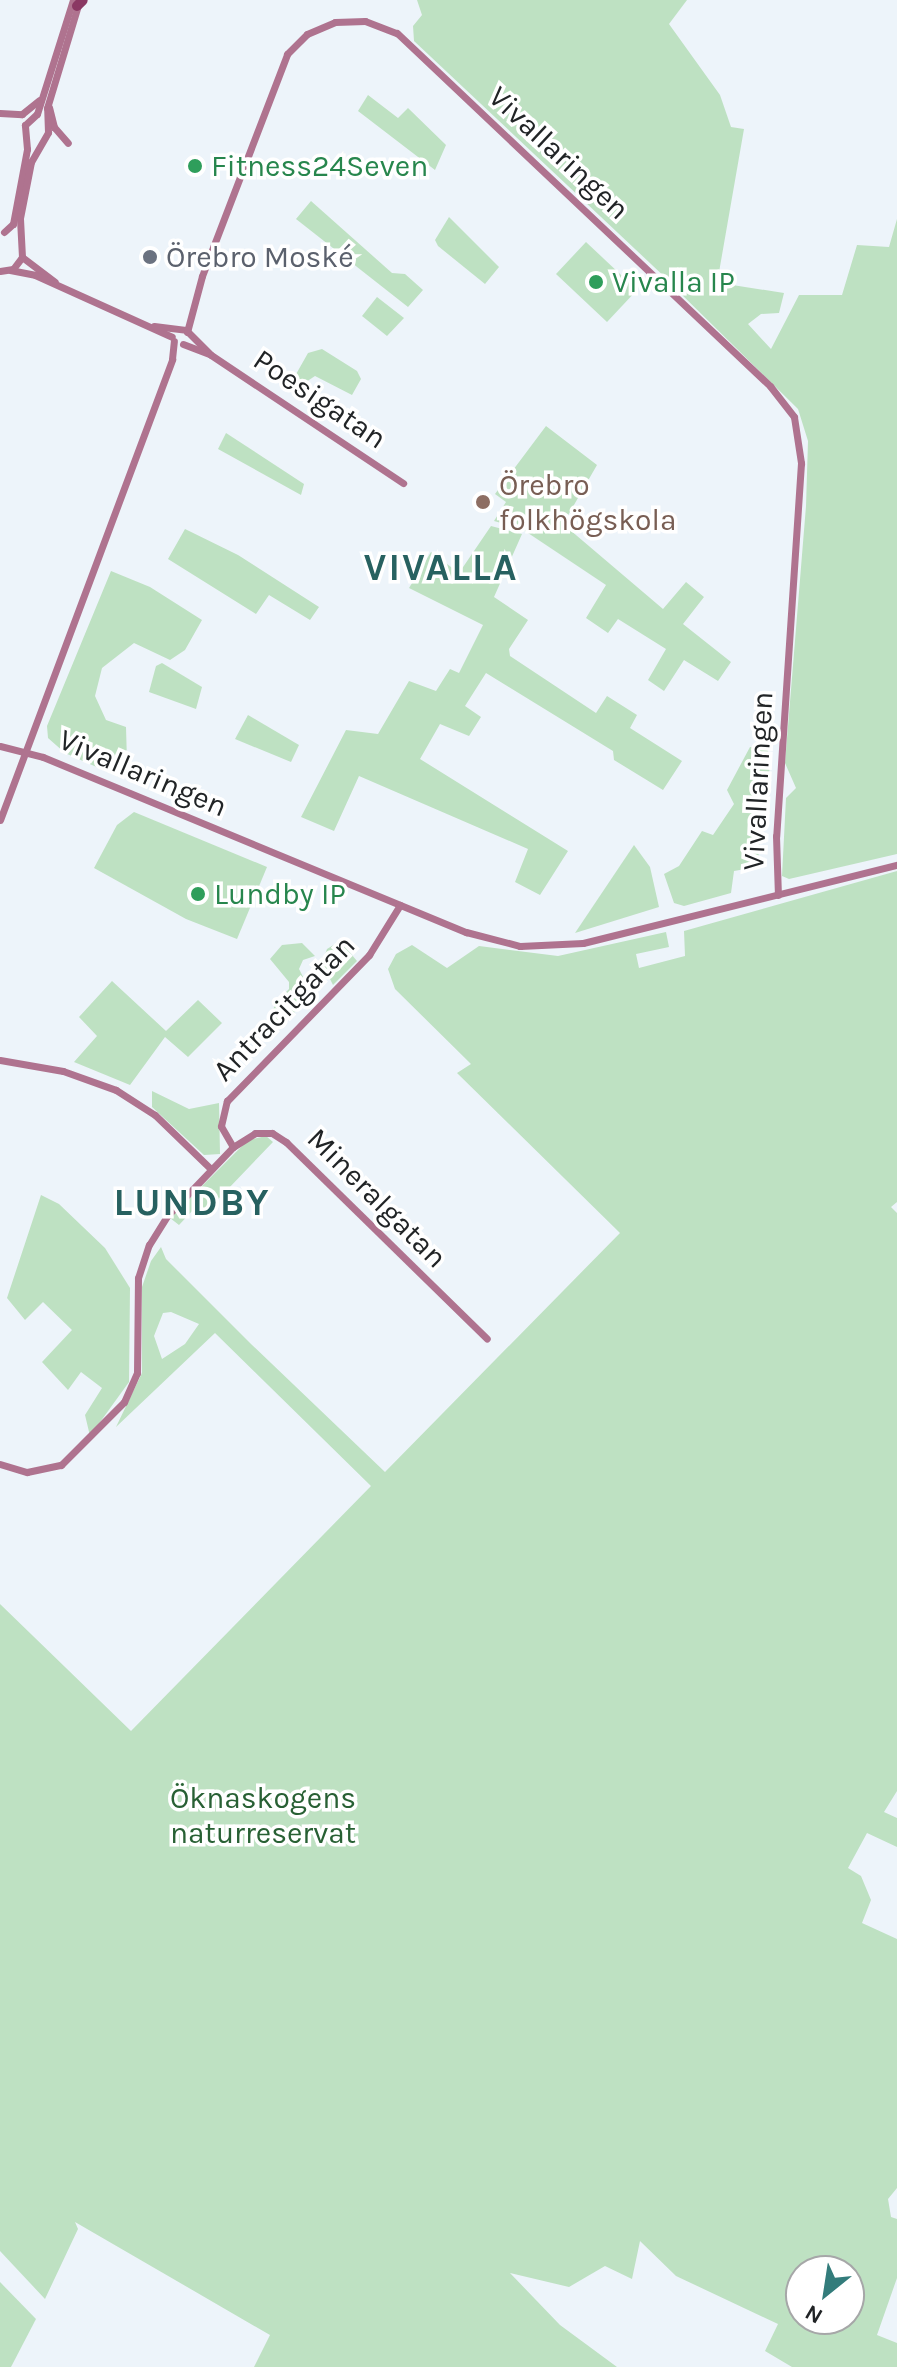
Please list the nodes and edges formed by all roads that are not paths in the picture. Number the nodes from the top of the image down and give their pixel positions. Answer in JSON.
{"nodes":[{"id":1,"x":78,"y":1,"type":"edge"},
{"id":2,"x":46,"y":97,"type":"junction"},
{"id":3,"x":0,"y":113,"type":"edge"},
{"id":4,"x":35,"y":118,"type":"junction"},
{"id":5,"x":45,"y":121,"type":"junction"},
{"id":6,"x":25,"y":135,"type":"junction"},
{"id":7,"x":40,"y":142,"type":"junction"},
{"id":8,"x":68,"y":143,"type":"dead end"},
{"id":9,"x":2,"y":232,"type":"edge"},
{"id":10,"x":21,"y":244,"type":"junction"},
{"id":11,"x":22,"y":257,"type":"junction"},
{"id":12,"x":4,"y":272,"type":"edge"},
{"id":13,"x":67,"y":290,"type":"junction"},
{"id":14,"x":180,"y":337,"type":"junction"},
{"id":15,"x":403,"y":483,"type":"dead end"},
{"id":16,"x":0,"y":746,"type":"edge"},
{"id":17,"x":27,"y":751,"type":"junction"},
{"id":18,"x":0,"y":820,"type":"edge"},
{"id":19,"x":897,"y":865,"type":"edge"},
{"id":20,"x":778,"y":895,"type":"junction"},
{"id":21,"x":400,"y":905,"type":"junction"},
{"id":22,"x":0,"y":1060,"type":"edge"},
{"id":23,"x":233,"y":1147,"type":"junction"},
{"id":24,"x":211,"y":1169,"type":"junction"},
{"id":25,"x":487,"y":1339,"type":"dead end"},
{"id":26,"x":0,"y":1464,"type":"edge"}],
"edges":[{"from":1,"to":2,"type":"street"},
{"from":2,"to":3,"type":"street"},
{"from":2,"to":4,"type":"street"},
{"from":2,"to":5,"type":"street"},
{"from":2,"to":8,"type":"street"},
{"from":4,"to":5,"type":"street"},
{"from":4,"to":6,"type":"street"},
{"from":5,"to":7,"type":"street"},
{"from":6,"to":7,"type":"street"},
{"from":6,"to":9,"type":"street"},
{"from":7,"to":10,"type":"street"},
{"from":9,"to":10,"type":"street"},
{"from":10,"to":11,"type":"street"},
{"from":11,"to":12,"type":"street"},
{"from":11,"to":13,"type":"street","name":"Poesigatan"},
{"from":12,"to":13,"type":"street","name":"Poesigatan"},
{"from":13,"to":14,"type":"street","name":"Poesigatan"},
{"from":14,"to":15,"type":"street","name":"Poesigatan"},
{"from":14,"to":17,"type":"street","name":"Vivallaringen"},
{"from":14,"to":20,"type":"street","name":"Vivallaringen"},
{"from":16,"to":17,"type":"street"},
{"from":17,"to":18,"type":"street"},
{"from":17,"to":21,"type":"street","name":"Vivallaringen"},
{"from":19,"to":20,"type":"street"},
{"from":20,"to":21,"type":"street","name":"Vivallaringen"},
{"from":21,"to":23,"type":"street","name":"Antracitgatan"},
{"from":22,"to":24,"type":"street"},
{"from":23,"to":24,"type":"street","name":"Mineralgatan"},
{"from":23,"to":25,"type":"street","name":"Mineralgatan"},
{"from":24,"to":26,"type":"street","name":"Mineralgatan"}]}
